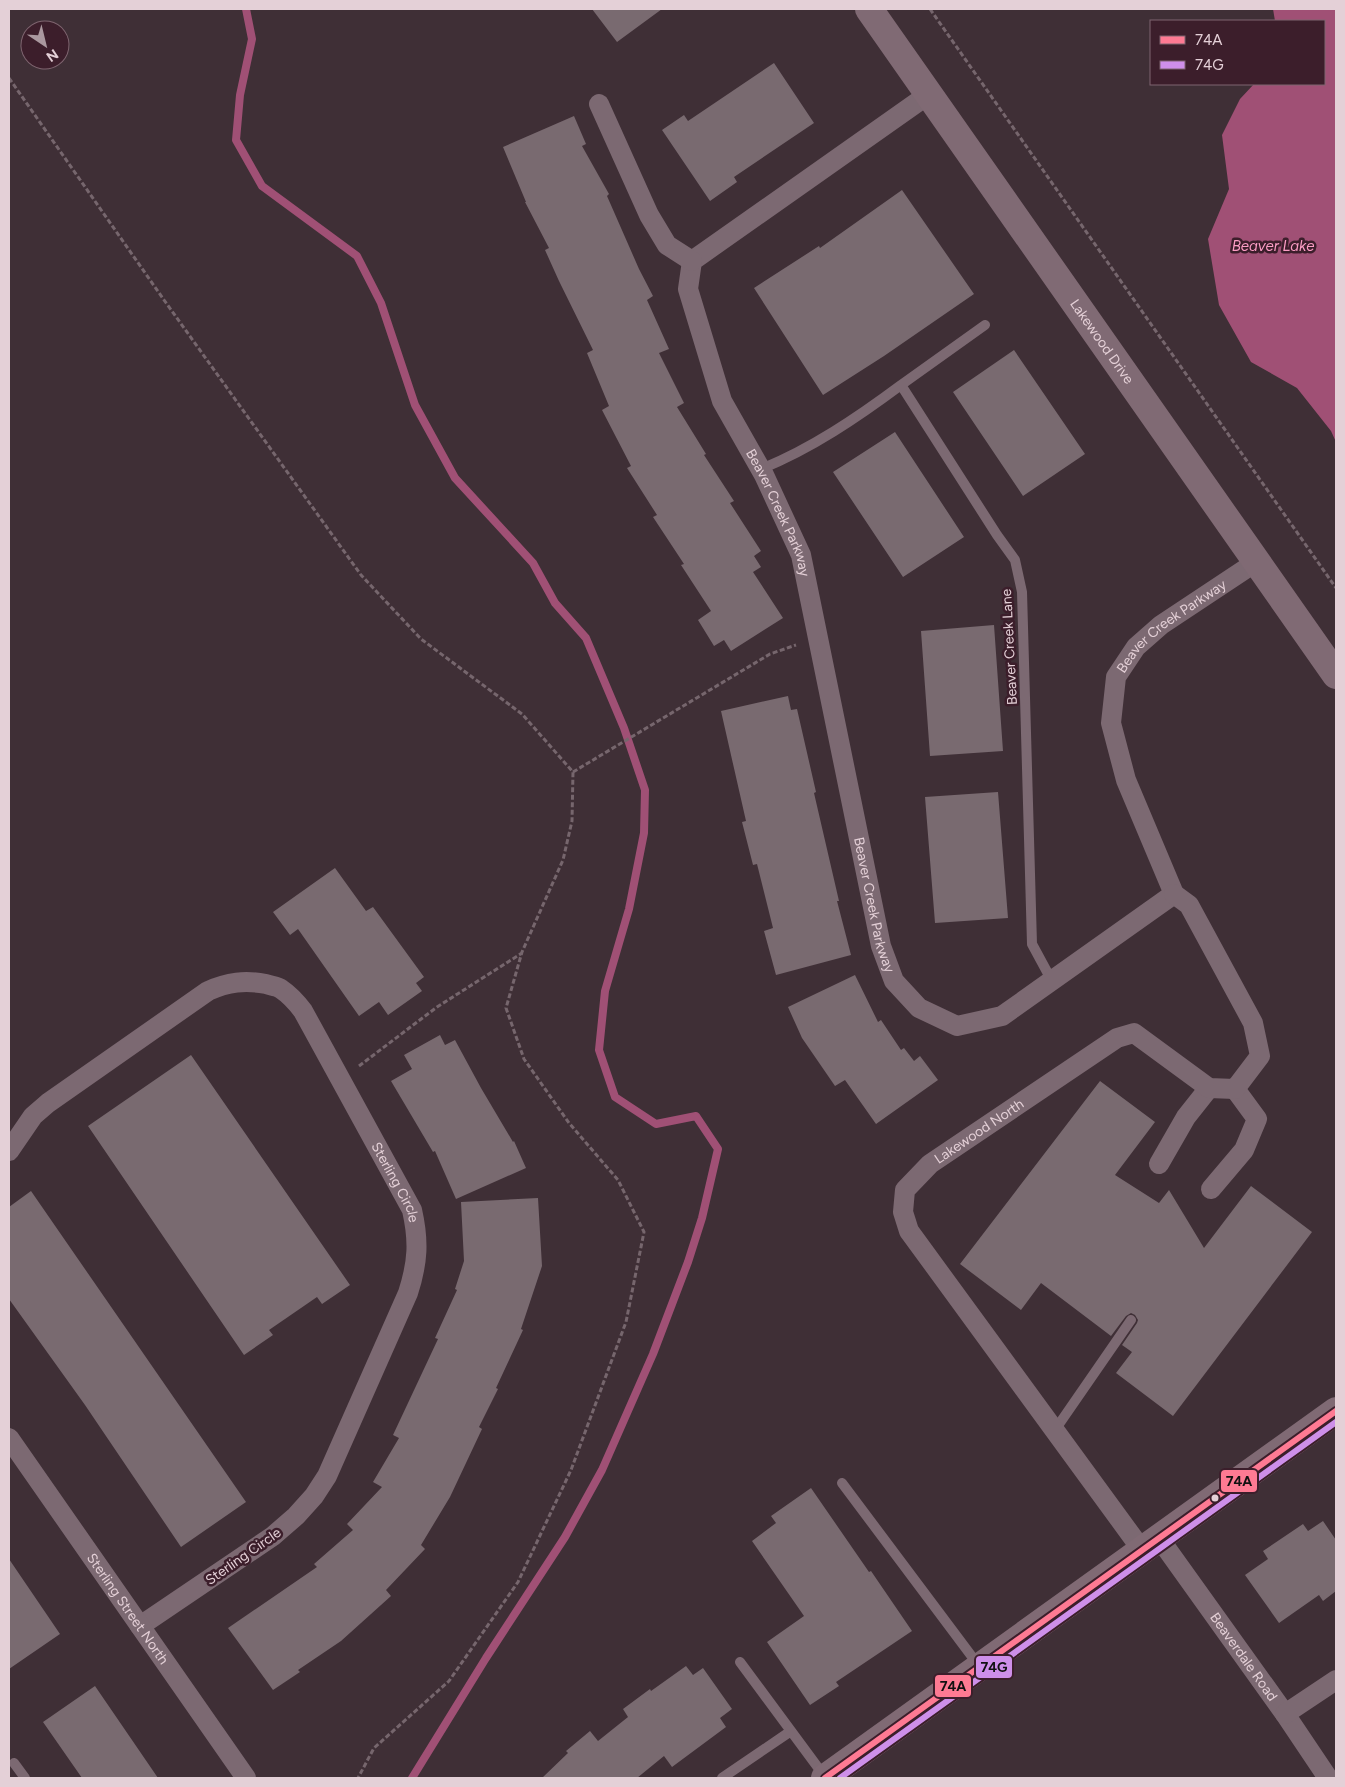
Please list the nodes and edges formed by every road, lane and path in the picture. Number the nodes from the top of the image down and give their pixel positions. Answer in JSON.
{"nodes":[{"id":1,"x":869,"y":9,"type":"edge"},
{"id":2,"x":930,"y":9,"type":"edge"},
{"id":3,"x":9,"y":78,"type":"edge"},
{"id":4,"x":929,"y":94,"type":"junction"},
{"id":5,"x":599,"y":104,"type":"dead end"},
{"id":6,"x":692,"y":261,"type":"junction"},
{"id":7,"x":985,"y":325,"type":"dead end"},
{"id":8,"x":902,"y":385,"type":"junction"},
{"id":9,"x":761,"y":469,"type":"junction"},
{"id":10,"x":1256,"y":562,"type":"junction"},
{"id":11,"x":1336,"y":588,"type":"edge"},
{"id":12,"x":818,"y":637,"type":"junction"},
{"id":13,"x":1336,"y":675,"type":"edge"},
{"id":14,"x":573,"y":772,"type":"junction"},
{"id":15,"x":1174,"y":894,"type":"junction"},
{"id":16,"x":522,"y":952,"type":"junction"},
{"id":17,"x":1052,"y":981,"type":"junction"},
{"id":18,"x":342,"y":1082,"type":"junction"},
{"id":19,"x":1209,"y":1088,"type":"junction"},
{"id":20,"x":1235,"y":1089,"type":"junction"},
{"id":21,"x":9,"y":1151,"type":"edge"},
{"id":22,"x":1159,"y":1164,"type":"dead end"},
{"id":23,"x":1211,"y":1189,"type":"dead end"},
{"id":24,"x":1131,"y":1320,"type":"dead end"},
{"id":25,"x":1336,"y":1411,"type":"edge"},
{"id":26,"x":1055,"y":1430,"type":"junction"},
{"id":27,"x":12,"y":1448,"type":"edge"},
{"id":28,"x":842,"y":1483,"type":"dead end"},
{"id":29,"x":1151,"y":1544,"type":"junction"},
{"id":30,"x":140,"y":1626,"type":"junction"},
{"id":31,"x":740,"y":1662,"type":"dead end"},
{"id":32,"x":979,"y":1667,"type":"junction"},
{"id":33,"x":1336,"y":1680,"type":"edge"},
{"id":34,"x":1285,"y":1714,"type":"junction"},
{"id":35,"x":791,"y":1730,"type":"junction"},
{"id":36,"x":14,"y":1762,"type":"dead end"},
{"id":37,"x":25,"y":1778,"type":"edge"},
{"id":38,"x":246,"y":1778,"type":"edge"},
{"id":39,"x":358,"y":1778,"type":"edge"},
{"id":40,"x":722,"y":1778,"type":"edge"},
{"id":41,"x":825,"y":1778,"type":"edge"},
{"id":42,"x":1328,"y":1778,"type":"edge"}],
"edges":[{"from":1,"to":4,"type":"street","name":"Lakewood Drive"},
{"from":2,"to":11,"type":"path"},
{"from":3,"to":14,"type":"path"},
{"from":4,"to":6,"type":"street"},
{"from":4,"to":10,"type":"street","name":"Lakewood Drive"},
{"from":5,"to":6,"type":"street"},
{"from":6,"to":9,"type":"street","name":"Beaver Creek Parkway"},
{"from":7,"to":8,"type":"lane"},
{"from":8,"to":9,"type":"lane"},
{"from":8,"to":17,"type":"lane","name":"Beaver Creek Lane"},
{"from":9,"to":12,"type":"street","name":"Beaver Creek Parkway"},
{"from":10,"to":13,"type":"street","name":"Lakewood Drive"},
{"from":10,"to":15,"type":"street","name":"Beaver Creek Parkway"},
{"from":12,"to":14,"type":"path"},
{"from":12,"to":17,"type":"street","name":"Beaver Creek Parkway"},
{"from":14,"to":16,"type":"path"},
{"from":15,"to":17,"type":"street","name":"Beaver Creek Parkway"},
{"from":15,"to":20,"type":"street"},
{"from":16,"to":18,"type":"path"},
{"from":16,"to":39,"type":"path"},
{"from":18,"to":21,"type":"street","name":"Sterling Circle"},
{"from":18,"to":30,"type":"street","name":"Sterling Circle"},
{"from":19,"to":20,"type":"street"},
{"from":19,"to":22,"type":"street"},
{"from":19,"to":26,"type":"street","name":"Lakewood North"},
{"from":20,"to":23,"type":"street"},
{"from":24,"to":26,"type":"lane"},
{"from":25,"to":29,"type":"street"},
{"from":26,"to":29,"type":"street","name":"Lakewood North"},
{"from":27,"to":30,"type":"street","name":"Sterling Street North"},
{"from":28,"to":32,"type":"lane"},
{"from":29,"to":32,"type":"street"},
{"from":29,"to":34,"type":"street","name":"Beaverdale Road"},
{"from":30,"to":38,"type":"street","name":"Sterling Street North"},
{"from":31,"to":35,"type":"lane"},
{"from":32,"to":41,"type":"street"},
{"from":33,"to":34,"type":"street"},
{"from":34,"to":42,"type":"street","name":"Beaverdale Road"},
{"from":35,"to":40,"type":"lane"},
{"from":35,"to":41,"type":"lane"},
{"from":36,"to":37,"type":"lane"}]}
